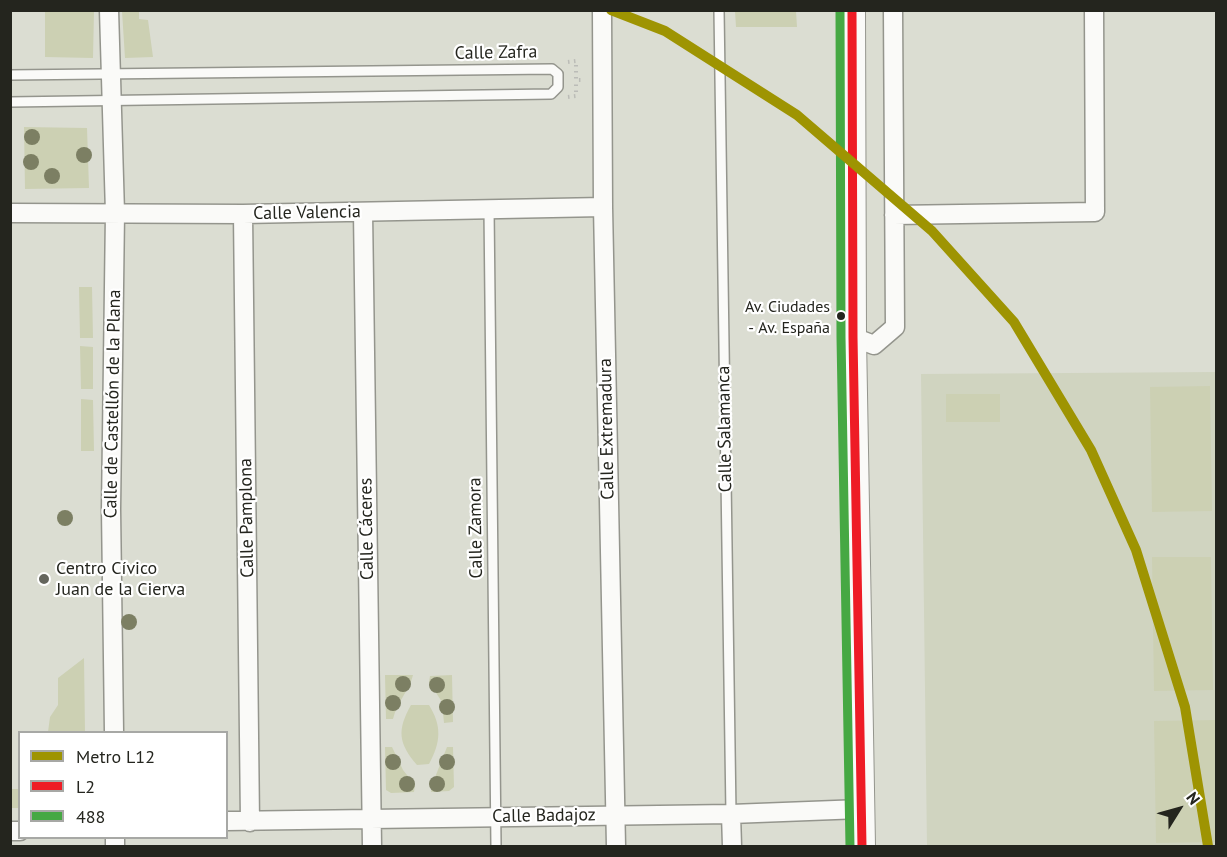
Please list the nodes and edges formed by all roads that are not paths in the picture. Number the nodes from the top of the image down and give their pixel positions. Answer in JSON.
{"nodes":[{"id":1,"x":109,"y":10,"type":"edge"},
{"id":2,"x":602,"y":10,"type":"edge"},
{"id":3,"x":719,"y":10,"type":"edge"},
{"id":4,"x":852,"y":10,"type":"edge"},
{"id":5,"x":893,"y":10,"type":"edge"},
{"id":6,"x":1094,"y":10,"type":"edge"},
{"id":7,"x":10,"y":75,"type":"edge"},
{"id":8,"x":109,"y":75,"type":"junction"},
{"id":9,"x":10,"y":102,"type":"edge"},
{"id":10,"x":112,"y":102,"type":"junction"},
{"id":11,"x":603,"y":207,"type":"junction"},
{"id":12,"x":489,"y":209,"type":"junction"},
{"id":13,"x":363,"y":212,"type":"junction"},
{"id":14,"x":10,"y":213,"type":"edge"},
{"id":15,"x":114,"y":213,"type":"junction"},
{"id":16,"x":243,"y":214,"type":"junction"},
{"id":17,"x":894,"y":214,"type":"junction"},
{"id":18,"x":853,"y":337,"type":"junction"},
{"id":19,"x":114,"y":731,"type":"edge"},
{"id":20,"x":861,"y":809,"type":"junction"},
{"id":21,"x":616,"y":814,"type":"junction"},
{"id":22,"x":731,"y":814,"type":"junction"},
{"id":23,"x":496,"y":816,"type":"junction"},
{"id":24,"x":372,"y":819,"type":"junction"},
{"id":25,"x":228,"y":822,"type":"edge"},
{"id":26,"x":250,"y":822,"type":"junction"},
{"id":27,"x":372,"y":846,"type":"edge"},
{"id":28,"x":496,"y":846,"type":"edge"},
{"id":29,"x":616,"y":846,"type":"edge"},
{"id":30,"x":732,"y":846,"type":"edge"},
{"id":31,"x":862,"y":846,"type":"edge"}],
"edges":[{"from":1,"to":8,"type":"street","name":"Calle de Castellón de la Plana"},
{"from":2,"to":11,"type":"street","name":"Calle Extremadura"},
{"from":3,"to":22,"type":"lane","name":"Calle Salamanca"},
{"from":4,"to":18,"type":"street"},
{"from":5,"to":17,"type":"street"},
{"from":6,"to":17,"type":"street"},
{"from":7,"to":8,"type":"lane","name":"Calle Zafra"},
{"from":8,"to":10,"type":"street","name":"Calle de Castellón de la Plana"},
{"from":8,"to":10,"type":"lane","name":"Calle Zafra"},
{"from":9,"to":10,"type":"lane","name":"Calle Zafra"},
{"from":10,"to":15,"type":"street","name":"Calle de Castellón de la Plana"},
{"from":11,"to":12,"type":"street","name":"Calle Valencia"},
{"from":11,"to":21,"type":"street","name":"Calle Extremadura"},
{"from":12,"to":13,"type":"street","name":"Calle Valencia"},
{"from":12,"to":23,"type":"lane","name":"Calle Zamora"},
{"from":13,"to":16,"type":"street","name":"Calle Valencia"},
{"from":13,"to":24,"type":"street","name":"Calle Cáceres"},
{"from":14,"to":15,"type":"street","name":"Calle Valencia"},
{"from":15,"to":16,"type":"street","name":"Calle Valencia"},
{"from":15,"to":19,"type":"street","name":"Calle de Castellón de la Plana"},
{"from":16,"to":26,"type":"street","name":"Calle Pamplona"},
{"from":17,"to":18,"type":"street"},
{"from":18,"to":20,"type":"street"},
{"from":20,"to":22,"type":"street","name":"Calle Badajoz"},
{"from":20,"to":31,"type":"street"},
{"from":21,"to":22,"type":"street","name":"Calle Badajoz"},
{"from":21,"to":23,"type":"street","name":"Calle Badajoz"},
{"from":21,"to":29,"type":"street","name":"Calle Extremadura"},
{"from":22,"to":30,"type":"street","name":"Calle Salamanca"},
{"from":23,"to":24,"type":"street","name":"Calle Badajoz"},
{"from":23,"to":28,"type":"lane","name":"Calle Zamora"},
{"from":24,"to":26,"type":"street","name":"Calle Badajoz"},
{"from":24,"to":27,"type":"street","name":"Calle Cáceres"},
{"from":25,"to":26,"type":"street","name":"Calle Badajoz"}]}
